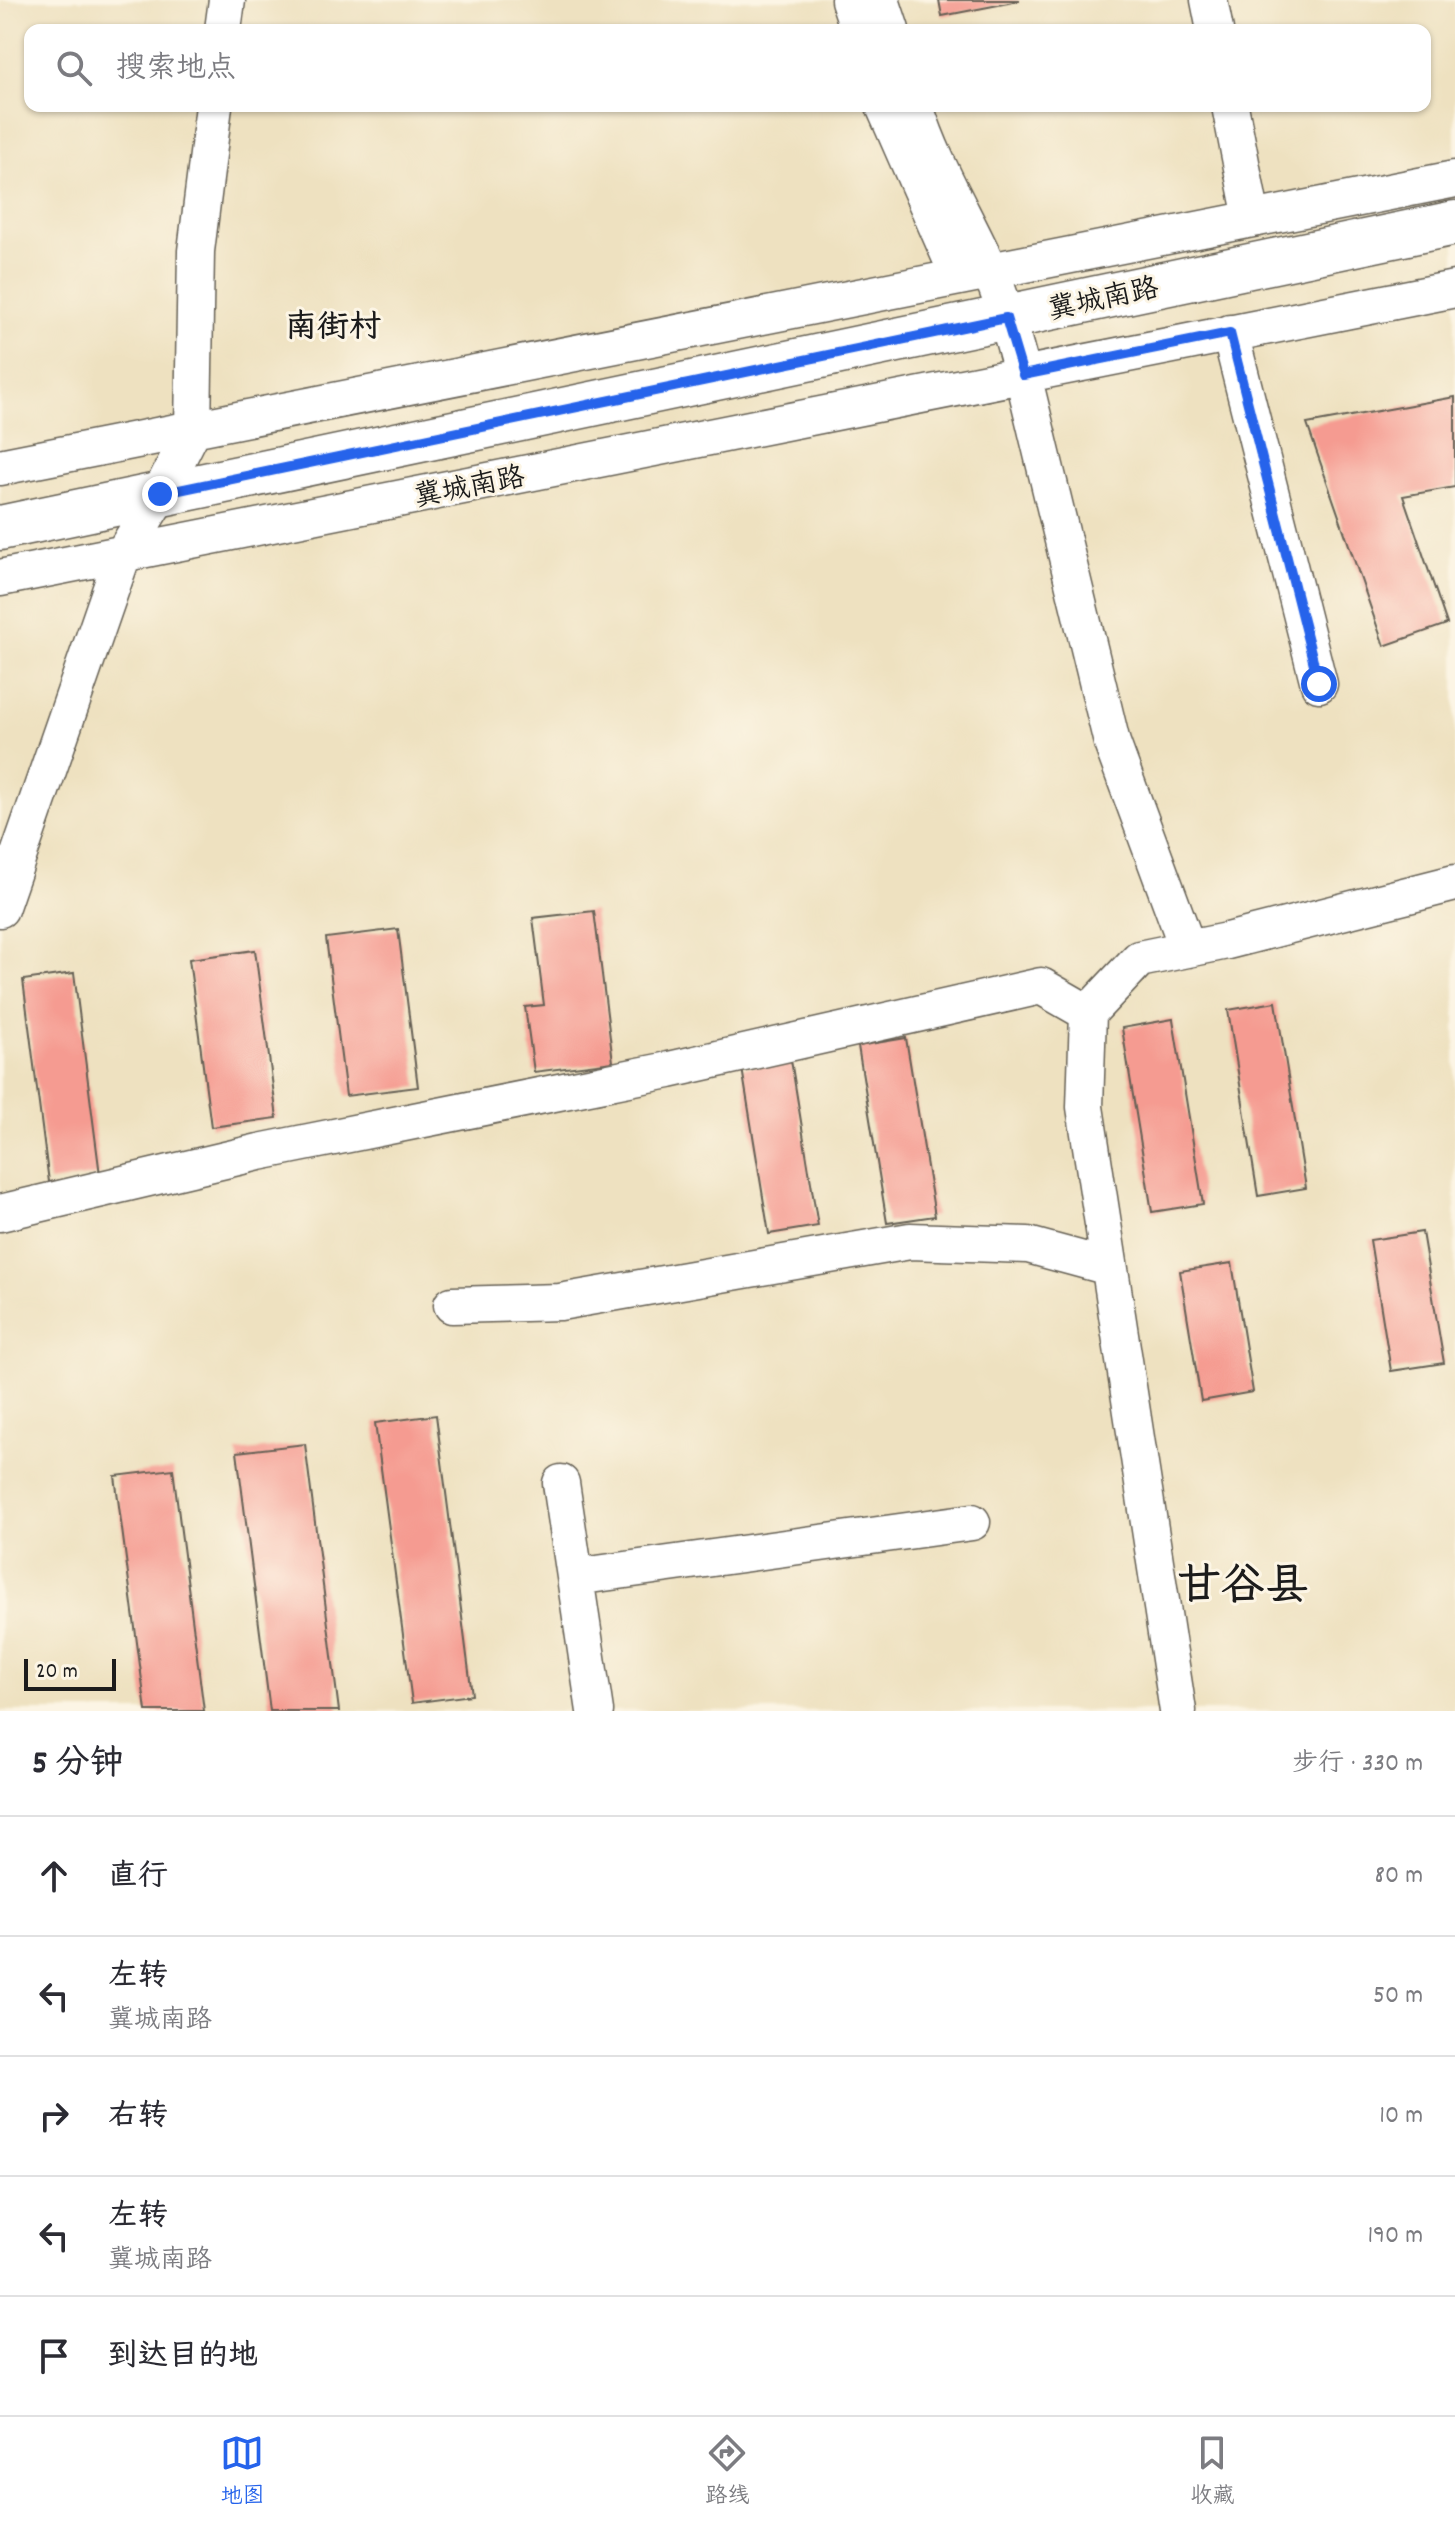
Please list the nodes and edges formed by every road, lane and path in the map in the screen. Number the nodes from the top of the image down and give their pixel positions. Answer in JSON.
{"nodes":[{"id":1,"x":227,"y":0,"type":"edge"},
{"id":2,"x":849,"y":0,"type":"edge"},
{"id":3,"x":881,"y":0,"type":"edge"},
{"id":4,"x":1209,"y":0,"type":"edge"},
{"id":5,"x":224,"y":24,"type":"edge"},
{"id":6,"x":857,"y":24,"type":"edge"},
{"id":7,"x":889,"y":24,"type":"edge"},
{"id":8,"x":1214,"y":24,"type":"edge"},
{"id":9,"x":213,"y":112,"type":"edge"},
{"id":10,"x":887,"y":112,"type":"edge"},
{"id":11,"x":917,"y":112,"type":"edge"},
{"id":12,"x":1231,"y":112,"type":"edge"},
{"id":13,"x":1455,"y":179,"type":"edge"},
{"id":14,"x":1252,"y":219,"type":"junction"},
{"id":15,"x":1455,"y":223,"type":"edge"},
{"id":16,"x":975,"y":274,"type":"junction"},
{"id":17,"x":1455,"y":289,"type":"edge"},
{"id":18,"x":1006,"y":318,"type":"junction"},
{"id":19,"x":1230,"y":333,"type":"junction"},
{"id":20,"x":1023,"y":375,"type":"junction"},
{"id":21,"x":193,"y":429,"type":"junction"},
{"id":22,"x":0,"y":467,"type":"edge"},
{"id":23,"x":160,"y":494,"type":"junction"},
{"id":24,"x":0,"y":528,"type":"edge"},
{"id":25,"x":123,"y":554,"type":"junction"},
{"id":26,"x":0,"y":578,"type":"edge"},
{"id":27,"x":1319,"y":684,"type":"dead end"},
{"id":28,"x":1455,"y":883,"type":"edge"},
{"id":29,"x":0,"y":909,"type":"edge"},
{"id":30,"x":1188,"y":949,"type":"junction"},
{"id":31,"x":1088,"y":1013,"type":"junction"},
{"id":32,"x":0,"y":1213,"type":"edge"},
{"id":33,"x":1109,"y":1267,"type":"junction"},
{"id":34,"x":452,"y":1305,"type":"dead end"},
{"id":35,"x":561,"y":1483,"type":"dead end"},
{"id":36,"x":972,"y":1522,"type":"dead end"},
{"id":37,"x":575,"y":1577,"type":"junction"},
{"id":38,"x":595,"y":1711,"type":"edge"},
{"id":39,"x":1178,"y":1711,"type":"edge"}],
"edges":[{"from":1,"to":5,"type":"street"},
{"from":2,"to":6,"type":"street"},
{"from":3,"to":7,"type":"street"},
{"from":4,"to":8,"type":"street"},
{"from":9,"to":21,"type":"street"},
{"from":10,"to":16,"type":"street"},
{"from":11,"to":16,"type":"street"},
{"from":12,"to":14,"type":"street"},
{"from":13,"to":14,"type":"street","name":"冀城南路"},
{"from":14,"to":16,"type":"street","name":"冀城南路"},
{"from":15,"to":18,"type":"main road","name":"冀城南路"},
{"from":16,"to":18,"type":"street"},
{"from":16,"to":21,"type":"street","name":"冀城南路"},
{"from":17,"to":19,"type":"street","name":"冀城南路"},
{"from":18,"to":20,"type":"street"},
{"from":18,"to":23,"type":"main road","name":"冀城南路"},
{"from":19,"to":20,"type":"street","name":"冀城南路"},
{"from":19,"to":27,"type":"street"},
{"from":20,"to":25,"type":"street","name":"冀城南路"},
{"from":20,"to":30,"type":"street"},
{"from":21,"to":22,"type":"street","name":"冀城南路"},
{"from":21,"to":23,"type":"street"},
{"from":23,"to":24,"type":"main road","name":"冀城南路"},
{"from":23,"to":25,"type":"street"},
{"from":25,"to":26,"type":"street","name":"冀城南路"},
{"from":25,"to":29,"type":"street"},
{"from":28,"to":30,"type":"street"},
{"from":30,"to":31,"type":"street"},
{"from":31,"to":32,"type":"street"},
{"from":31,"to":33,"type":"street"},
{"from":33,"to":34,"type":"street"},
{"from":33,"to":39,"type":"street"},
{"from":35,"to":37,"type":"street"},
{"from":36,"to":37,"type":"street"},
{"from":37,"to":38,"type":"street"}]}
